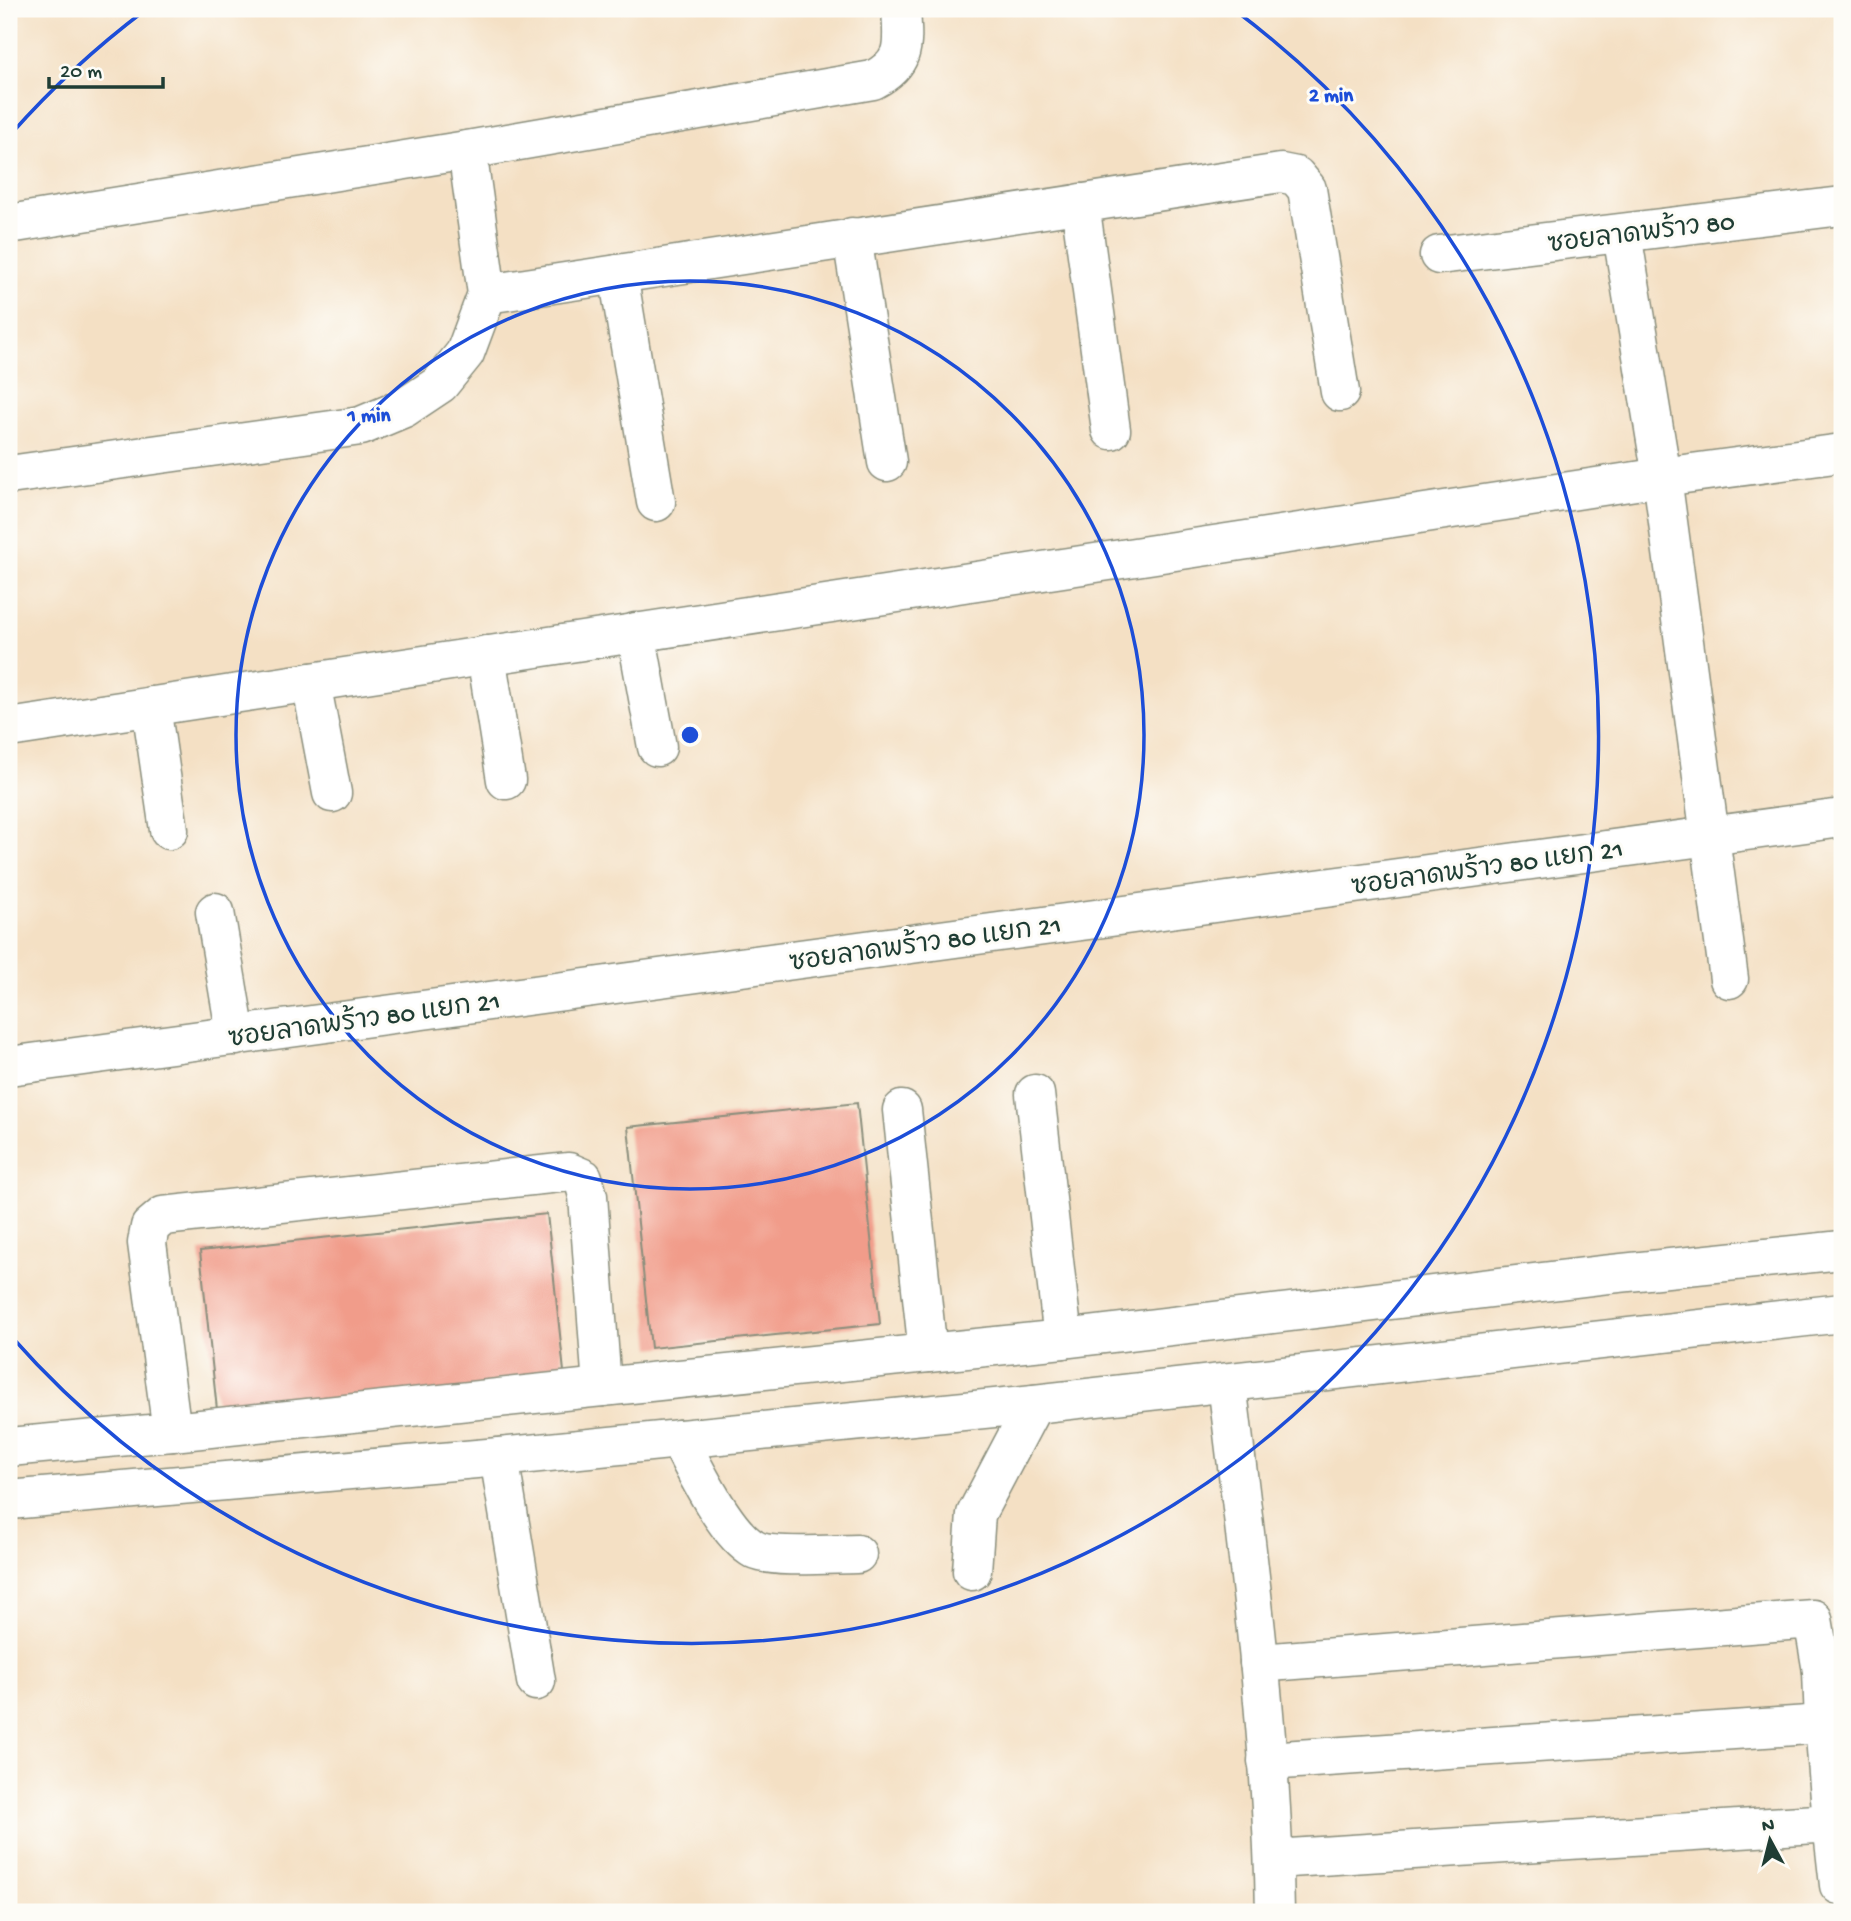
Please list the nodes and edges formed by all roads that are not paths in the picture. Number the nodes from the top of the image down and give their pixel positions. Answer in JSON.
{"nodes":[{"id":1,"x":901,"y":9,"type":"edge"},
{"id":2,"x":467,"y":150,"type":"junction"},
{"id":3,"x":1080,"y":202,"type":"junction"},
{"id":4,"x":1842,"y":206,"type":"edge"},
{"id":5,"x":9,"y":224,"type":"edge"},
{"id":6,"x":1622,"y":234,"type":"junction"},
{"id":7,"x":852,"y":237,"type":"junction"},
{"id":8,"x":1439,"y":255,"type":"dead end"},
{"id":9,"x":618,"y":274,"type":"junction"},
{"id":10,"x":487,"y":294,"type":"junction"},
{"id":11,"x":1340,"y":393,"type":"dead end"},
{"id":12,"x":1111,"y":430,"type":"dead end"},
{"id":13,"x":1842,"y":453,"type":"edge"},
{"id":14,"x":887,"y":462,"type":"dead end"},
{"id":15,"x":9,"y":475,"type":"edge"},
{"id":16,"x":1662,"y":477,"type":"junction"},
{"id":17,"x":656,"y":502,"type":"dead end"},
{"id":18,"x":636,"y":632,"type":"junction"},
{"id":19,"x":486,"y":655,"type":"junction"},
{"id":20,"x":311,"y":682,"type":"junction"},
{"id":21,"x":151,"y":706,"type":"junction"},
{"id":22,"x":9,"y":728,"type":"edge"},
{"id":23,"x":657,"y":747,"type":"dead end"},
{"id":24,"x":506,"y":780,"type":"dead end"},
{"id":25,"x":332,"y":793,"type":"dead end"},
{"id":26,"x":1842,"y":818,"type":"edge"},
{"id":27,"x":169,"y":830,"type":"dead end"},
{"id":28,"x":1710,"y":836,"type":"junction"},
{"id":29,"x":215,"y":912,"type":"dead end"},
{"id":30,"x":1729,"y":979,"type":"dead end"},
{"id":31,"x":236,"y":1036,"type":"junction"},
{"id":32,"x":9,"y":1066,"type":"edge"},
{"id":33,"x":1035,"y":1094,"type":"dead end"},
{"id":34,"x":902,"y":1110,"type":"dead end"},
{"id":35,"x":1842,"y":1250,"type":"edge"},
{"id":36,"x":1842,"y":1313,"type":"edge"},
{"id":37,"x":1063,"y":1339,"type":"junction"},
{"id":38,"x":928,"y":1353,"type":"junction"},
{"id":39,"x":1227,"y":1383,"type":"junction"},
{"id":40,"x":602,"y":1387,"type":"junction"},
{"id":41,"x":1034,"y":1404,"type":"junction"},
{"id":42,"x":172,"y":1432,"type":"junction"},
{"id":43,"x":679,"y":1439,"type":"junction"},
{"id":44,"x":9,"y":1447,"type":"edge"},
{"id":45,"x":499,"y":1457,"type":"junction"},
{"id":46,"x":9,"y":1500,"type":"edge"},
{"id":47,"x":857,"y":1553,"type":"dead end"},
{"id":48,"x":972,"y":1571,"type":"dead end"},
{"id":49,"x":1259,"y":1663,"type":"junction"},
{"id":50,"x":1832,"y":1670,"type":"edge"},
{"id":51,"x":536,"y":1681,"type":"dead end"},
{"id":52,"x":1824,"y":1724,"type":"junction"},
{"id":53,"x":1267,"y":1761,"type":"junction"},
{"id":54,"x":1832,"y":1823,"type":"junction"},
{"id":55,"x":1274,"y":1859,"type":"junction"},
{"id":56,"x":1842,"y":1885,"type":"edge"},
{"id":57,"x":1275,"y":1912,"type":"edge"}],
"edges":[{"from":1,"to":2,"type":"street"},
{"from":2,"to":5,"type":"street"},
{"from":2,"to":10,"type":"street"},
{"from":3,"to":7,"type":"street"},
{"from":3,"to":11,"type":"street"},
{"from":3,"to":12,"type":"street"},
{"from":4,"to":6,"type":"street","name":"ซอยลาดพร้าว 80"},
{"from":6,"to":8,"type":"street","name":"ซอยลาดพร้าว 80"},
{"from":6,"to":16,"type":"street"},
{"from":7,"to":9,"type":"street"},
{"from":7,"to":14,"type":"street"},
{"from":9,"to":10,"type":"street"},
{"from":9,"to":17,"type":"street"},
{"from":10,"to":15,"type":"street"},
{"from":13,"to":16,"type":"street"},
{"from":16,"to":18,"type":"street"},
{"from":16,"to":28,"type":"street"},
{"from":18,"to":19,"type":"street"},
{"from":18,"to":23,"type":"street"},
{"from":19,"to":20,"type":"street"},
{"from":19,"to":24,"type":"street"},
{"from":20,"to":21,"type":"street"},
{"from":20,"to":25,"type":"street"},
{"from":21,"to":22,"type":"street"},
{"from":21,"to":27,"type":"street"},
{"from":26,"to":28,"type":"street","name":"ซอยลาดพร้าว 80 แยก 21"},
{"from":28,"to":30,"type":"street"},
{"from":28,"to":31,"type":"street","name":"ซอยลาดพร้าว 80 แยก 21"},
{"from":29,"to":31,"type":"street"},
{"from":31,"to":32,"type":"street","name":"ซอยลาดพร้าว 80 แยก 21"},
{"from":33,"to":37,"type":"street"},
{"from":34,"to":38,"type":"street"},
{"from":35,"to":37,"type":"street"},
{"from":36,"to":39,"type":"street"},
{"from":37,"to":38,"type":"street"},
{"from":38,"to":40,"type":"street"},
{"from":39,"to":41,"type":"street"},
{"from":39,"to":49,"type":"street"},
{"from":40,"to":42,"type":"street"},
{"from":40,"to":42,"type":"street"},
{"from":41,"to":43,"type":"street"},
{"from":41,"to":48,"type":"street"},
{"from":42,"to":44,"type":"street"},
{"from":43,"to":45,"type":"street"},
{"from":43,"to":47,"type":"street"},
{"from":45,"to":46,"type":"street"},
{"from":45,"to":51,"type":"street"},
{"from":49,"to":50,"type":"street"},
{"from":49,"to":53,"type":"street"},
{"from":50,"to":52,"type":"street"},
{"from":52,"to":53,"type":"street"},
{"from":52,"to":54,"type":"street"},
{"from":53,"to":55,"type":"street"},
{"from":54,"to":55,"type":"street"},
{"from":54,"to":56,"type":"street"},
{"from":55,"to":57,"type":"street"}]}
